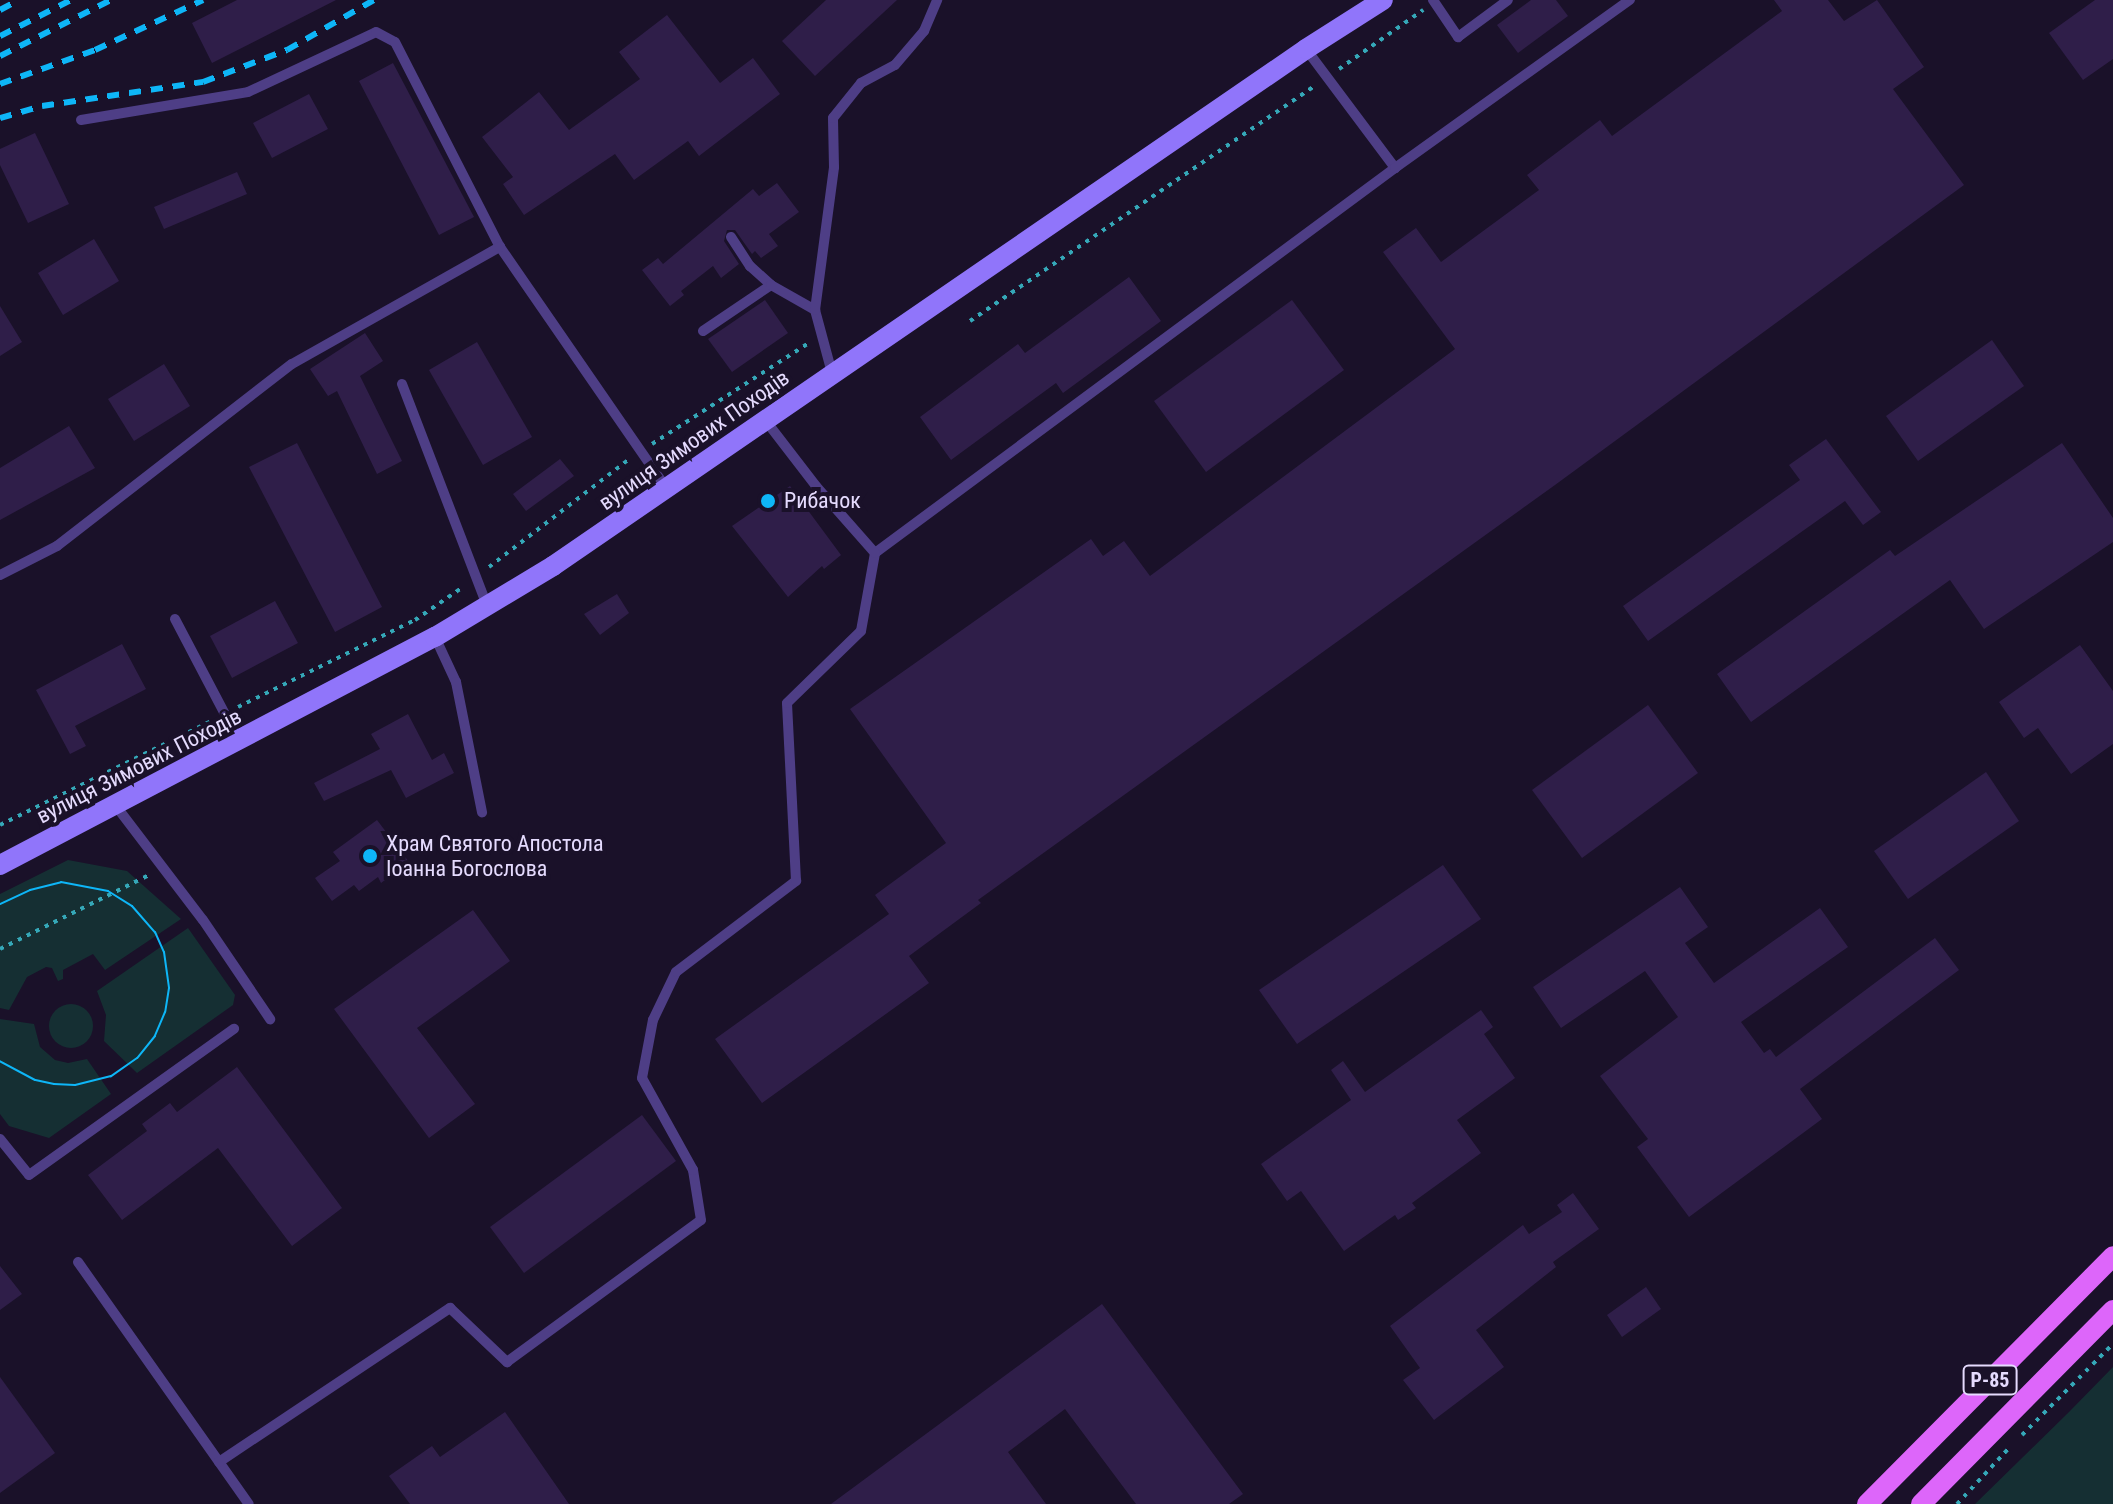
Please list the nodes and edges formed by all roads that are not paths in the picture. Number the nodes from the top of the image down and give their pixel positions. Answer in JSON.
{"nodes":[{"id":1,"x":1383,"y":0,"type":"edge"},
{"id":2,"x":1508,"y":0,"type":"edge"},
{"id":3,"x":1630,"y":0,"type":"edge"},
{"id":4,"x":935,"y":1,"type":"edge"},
{"id":5,"x":1434,"y":1,"type":"edge"},
{"id":6,"x":1306,"y":49,"type":"junction"},
{"id":7,"x":81,"y":120,"type":"dead end"},
{"id":8,"x":1395,"y":168,"type":"junction"},
{"id":9,"x":731,"y":237,"type":"dead end"},
{"id":10,"x":500,"y":247,"type":"junction"},
{"id":11,"x":771,"y":285,"type":"junction"},
{"id":12,"x":815,"y":310,"type":"junction"},
{"id":13,"x":703,"y":331,"type":"dead end"},
{"id":14,"x":832,"y":373,"type":"junction"},
{"id":15,"x":402,"y":384,"type":"dead end"},
{"id":16,"x":766,"y":421,"type":"junction"},
{"id":17,"x":667,"y":489,"type":"junction"},
{"id":18,"x":875,"y":553,"type":"junction"},
{"id":19,"x":0,"y":575,"type":"edge"},
{"id":20,"x":487,"y":606,"type":"junction"},
{"id":21,"x":175,"y":619,"type":"dead end"},
{"id":22,"x":435,"y":637,"type":"junction"},
{"id":23,"x":239,"y":741,"type":"junction"},
{"id":24,"x":116,"y":806,"type":"junction"},
{"id":25,"x":482,"y":812,"type":"dead end"},
{"id":26,"x":0,"y":865,"type":"edge"},
{"id":27,"x":270,"y":1019,"type":"dead end"},
{"id":28,"x":234,"y":1029,"type":"dead end"},
{"id":29,"x":0,"y":1139,"type":"edge"},
{"id":30,"x":2113,"y":1256,"type":"edge"},
{"id":31,"x":78,"y":1262,"type":"dead end"},
{"id":32,"x":2113,"y":1310,"type":"edge"},
{"id":33,"x":219,"y":1462,"type":"junction"},
{"id":34,"x":249,"y":1504,"type":"edge"},
{"id":35,"x":1867,"y":1504,"type":"edge"},
{"id":36,"x":1921,"y":1504,"type":"edge"}],
"edges":[{"from":1,"to":6,"type":"main road","name":"вулиця Зимових Походів"},
{"from":2,"to":5,"type":"lane"},
{"from":3,"to":8,"type":"lane"},
{"from":4,"to":12,"type":"lane"},
{"from":6,"to":8,"type":"lane"},
{"from":6,"to":14,"type":"main road","name":"вулиця Зимових Походів"},
{"from":7,"to":10,"type":"lane"},
{"from":8,"to":18,"type":"lane"},
{"from":9,"to":11,"type":"lane"},
{"from":10,"to":17,"type":"lane"},
{"from":10,"to":19,"type":"lane"},
{"from":11,"to":12,"type":"lane"},
{"from":11,"to":13,"type":"lane"},
{"from":12,"to":14,"type":"lane"},
{"from":14,"to":16,"type":"main road","name":"вулиця Зимових Походів"},
{"from":15,"to":20,"type":"lane"},
{"from":16,"to":17,"type":"main road","name":"вулиця Зимових Походів"},
{"from":16,"to":18,"type":"lane"},
{"from":17,"to":20,"type":"main road","name":"вулиця Зимових Походів"},
{"from":18,"to":33,"type":"lane"},
{"from":20,"to":22,"type":"main road","name":"вулиця Зимових Походів"},
{"from":21,"to":23,"type":"lane"},
{"from":22,"to":23,"type":"main road","name":"вулиця Зимових Походів"},
{"from":22,"to":25,"type":"lane"},
{"from":23,"to":24,"type":"main road","name":"вулиця Зимових Походів"},
{"from":24,"to":26,"type":"main road","name":"вулиця Зимових Походів"},
{"from":24,"to":27,"type":"lane"},
{"from":28,"to":29,"type":"lane"},
{"from":30,"to":35,"type":"main road","number":"Р-85"},
{"from":31,"to":33,"type":"lane"},
{"from":32,"to":36,"type":"main road","number":"Р-85"},
{"from":33,"to":34,"type":"lane"}]}
